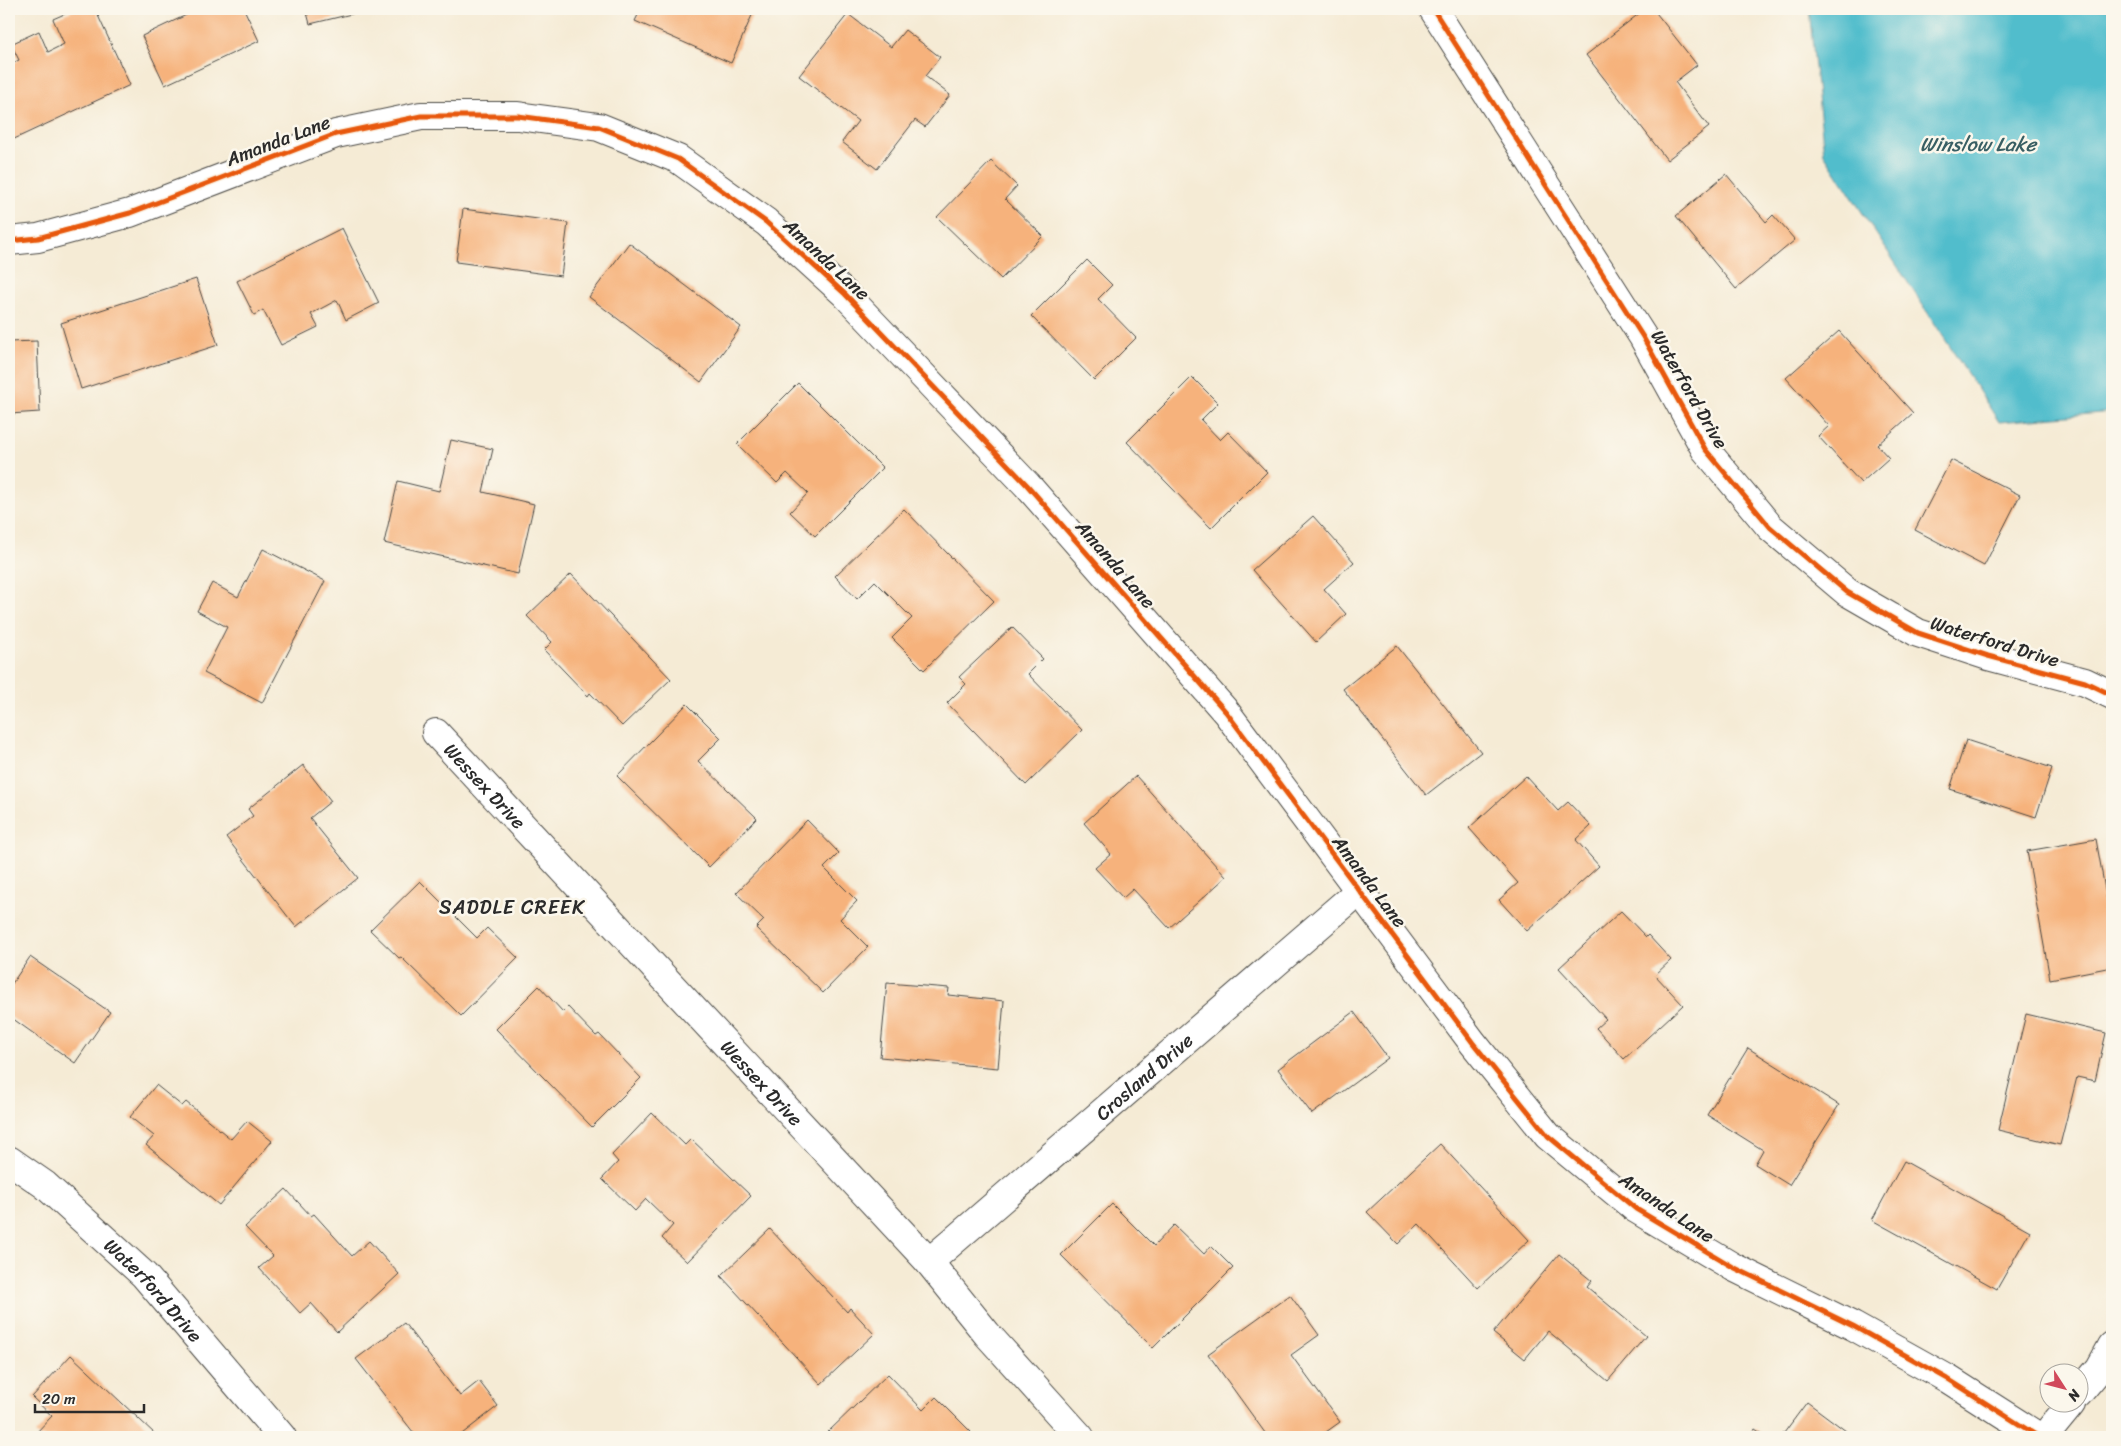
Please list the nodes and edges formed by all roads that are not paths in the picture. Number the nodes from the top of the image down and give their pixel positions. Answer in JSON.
{"nodes":[{"id":1,"x":1434,"y":9,"type":"edge"},
{"id":2,"x":9,"y":241,"type":"edge"},
{"id":3,"x":2112,"y":695,"type":"edge"},
{"id":4,"x":436,"y":733,"type":"dead end"},
{"id":5,"x":1359,"y":891,"type":"junction"},
{"id":6,"x":9,"y":1160,"type":"edge"},
{"id":7,"x":929,"y":1262,"type":"junction"},
{"id":8,"x":2112,"y":1346,"type":"edge"},
{"id":9,"x":2088,"y":1382,"type":"edge"},
{"id":10,"x":2063,"y":1414,"type":"edge"},
{"id":11,"x":282,"y":1437,"type":"edge"},
{"id":12,"x":1080,"y":1437,"type":"edge"},
{"id":13,"x":2039,"y":1437,"type":"edge"},
{"id":14,"x":2044,"y":1437,"type":"edge"}],
"edges":[{"from":1,"to":3,"type":"street","name":"Waterford Drive"},
{"from":2,"to":5,"type":"street","name":"Amanda Lane"},
{"from":4,"to":7,"type":"street","name":"Wessex Drive"},
{"from":5,"to":7,"type":"street","name":"Crosland Drive"},
{"from":5,"to":13,"type":"street","name":"Amanda Lane"},
{"from":6,"to":11,"type":"street","name":"Waterford Drive"},
{"from":7,"to":12,"type":"street","name":"Wessex Drive"},
{"from":8,"to":9,"type":"street"},
{"from":10,"to":14,"type":"street"}]}
